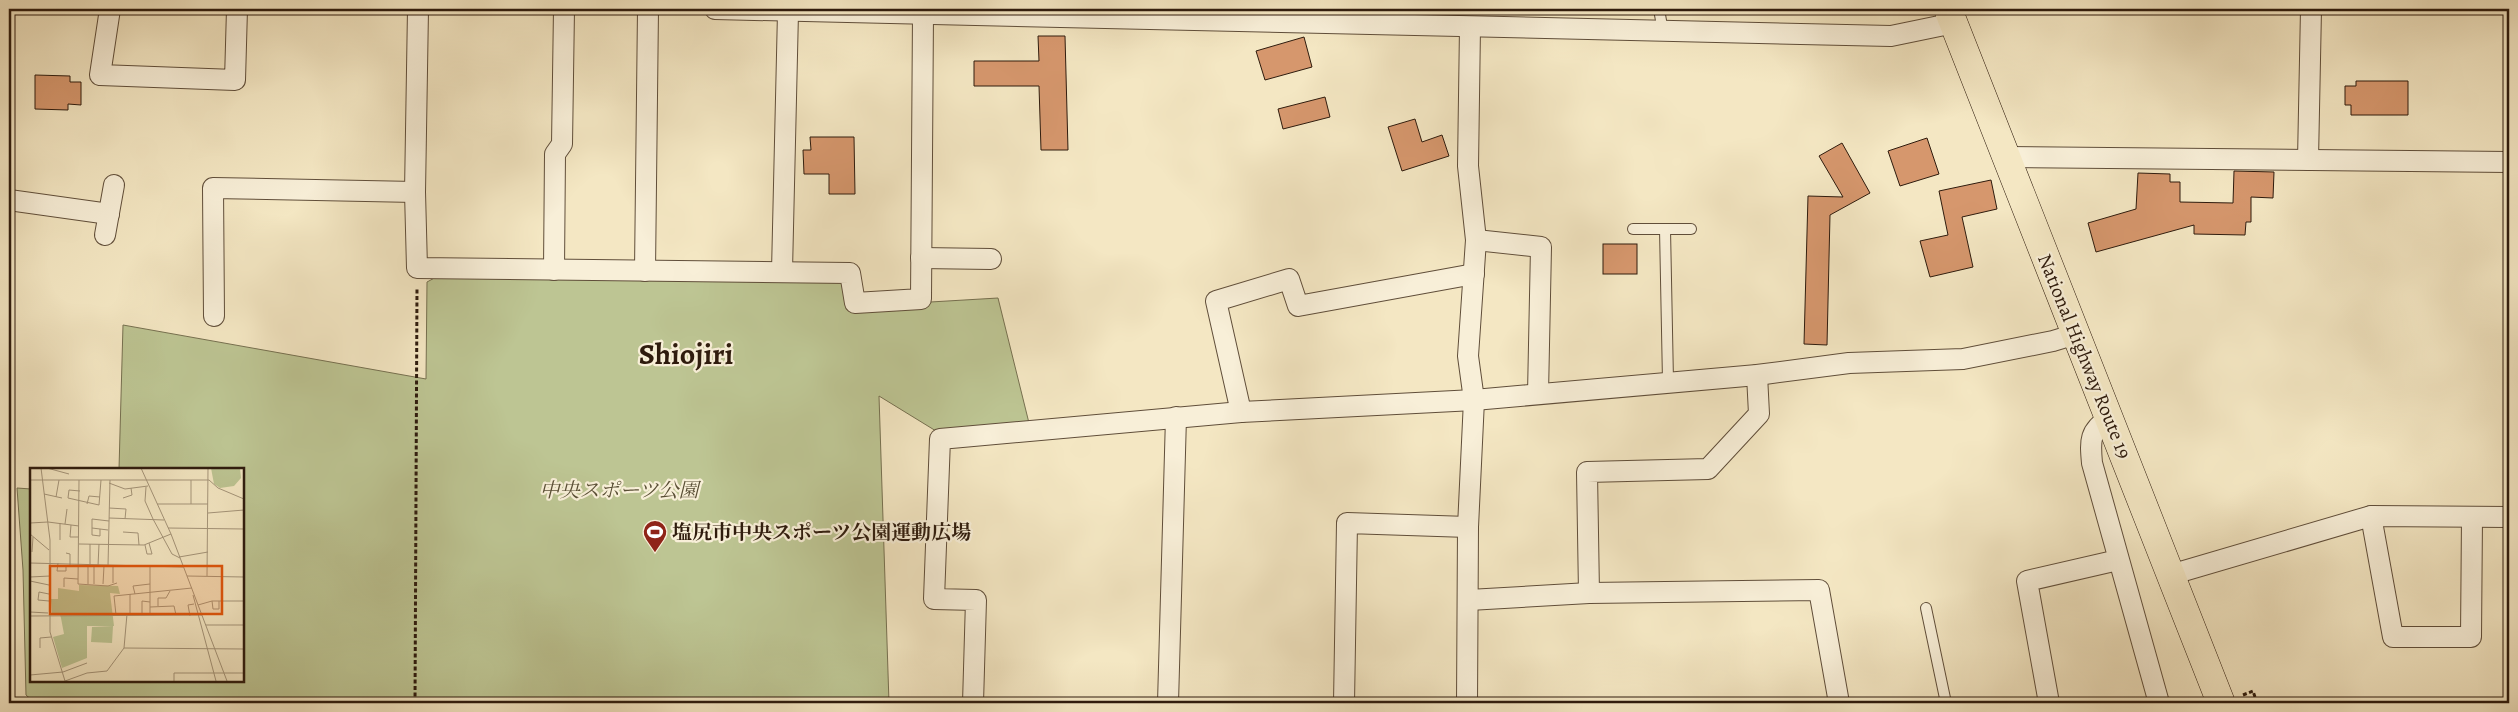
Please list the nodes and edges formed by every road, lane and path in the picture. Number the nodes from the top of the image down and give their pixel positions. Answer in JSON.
{"nodes":[{"id":1,"x":110,"y":9,"type":"edge"},
{"id":2,"x":237,"y":9,"type":"edge"},
{"id":3,"x":418,"y":9,"type":"edge"},
{"id":4,"x":564,"y":9,"type":"edge"},
{"id":5,"x":648,"y":9,"type":"edge"},
{"id":6,"x":715,"y":9,"type":"edge"},
{"id":7,"x":1659,"y":9,"type":"edge"},
{"id":8,"x":2311,"y":9,"type":"edge"},
{"id":9,"x":849,"y":10,"type":"edge"},
{"id":10,"x":788,"y":12,"type":"junction"},
{"id":11,"x":923,"y":14,"type":"junction"},
{"id":12,"x":1951,"y":16,"type":"edge"},
{"id":13,"x":1470,"y":27,"type":"junction"},
{"id":14,"x":1663,"y":32,"type":"junction"},
{"id":15,"x":2005,"y":156,"type":"junction"},
{"id":16,"x":2308,"y":160,"type":"junction"},
{"id":17,"x":2509,"y":162,"type":"edge"},
{"id":18,"x":114,"y":185,"type":"dead end"},
{"id":19,"x":415,"y":192,"type":"junction"},
{"id":20,"x":9,"y":200,"type":"edge"},
{"id":21,"x":109,"y":214,"type":"junction"},
{"id":22,"x":1633,"y":229,"type":"dead end"},
{"id":23,"x":1665,"y":229,"type":"junction"},
{"id":24,"x":1692,"y":229,"type":"dead end"},
{"id":25,"x":105,"y":235,"type":"dead end"},
{"id":26,"x":1476,"y":240,"type":"junction"},
{"id":27,"x":921,"y":258,"type":"junction"},
{"id":28,"x":991,"y":259,"type":"dead end"},
{"id":29,"x":417,"y":268,"type":"junction"},
{"id":30,"x":554,"y":270,"type":"junction"},
{"id":31,"x":645,"y":271,"type":"junction"},
{"id":32,"x":782,"y":271,"type":"junction"},
{"id":33,"x":1474,"y":274,"type":"junction"},
{"id":34,"x":214,"y":316,"type":"dead end"},
{"id":35,"x":2076,"y":334,"type":"junction"},
{"id":36,"x":1757,"y":375,"type":"junction"},
{"id":37,"x":1668,"y":381,"type":"junction"},
{"id":38,"x":1538,"y":394,"type":"junction"},
{"id":39,"x":1474,"y":400,"type":"junction"},
{"id":40,"x":1241,"y":412,"type":"junction"},
{"id":41,"x":1176,"y":417,"type":"junction"},
{"id":42,"x":2110,"y":418,"type":"junction"},
{"id":43,"x":2371,"y":516,"type":"junction"},
{"id":44,"x":2472,"y":517,"type":"junction"},
{"id":45,"x":2509,"y":518,"type":"edge"},
{"id":46,"x":1468,"y":527,"type":"junction"},
{"id":47,"x":2118,"y":560,"type":"junction"},
{"id":48,"x":2170,"y":575,"type":"junction"},
{"id":49,"x":1589,"y":593,"type":"junction"},
{"id":50,"x":1469,"y":600,"type":"junction"},
{"id":51,"x":1926,"y":608,"type":"dead end"},
{"id":52,"x":2228,"y":701,"type":"edge"},
{"id":53,"x":415,"y":703,"type":"edge"},
{"id":54,"x":973,"y":703,"type":"edge"},
{"id":55,"x":1168,"y":703,"type":"edge"},
{"id":56,"x":1344,"y":703,"type":"edge"},
{"id":57,"x":1468,"y":703,"type":"edge"},
{"id":58,"x":1839,"y":703,"type":"edge"},
{"id":59,"x":1946,"y":703,"type":"edge"},
{"id":60,"x":2049,"y":703,"type":"edge"},
{"id":61,"x":2159,"y":703,"type":"edge"},
{"id":62,"x":2257,"y":703,"type":"edge"}],
"edges":[{"from":1,"to":2,"type":"street"},
{"from":3,"to":19,"type":"street"},
{"from":4,"to":30,"type":"street"},
{"from":5,"to":31,"type":"street"},
{"from":6,"to":10,"type":"street"},
{"from":7,"to":14,"type":"lane"},
{"from":8,"to":16,"type":"street"},
{"from":9,"to":10,"type":"street"},
{"from":9,"to":11,"type":"street"},
{"from":10,"to":32,"type":"street"},
{"from":11,"to":13,"type":"street"},
{"from":11,"to":27,"type":"street"},
{"from":12,"to":14,"type":"street"},
{"from":12,"to":15,"type":"highway","name":"National Highway Route 19"},
{"from":13,"to":14,"type":"street"},
{"from":13,"to":26,"type":"street"},
{"from":15,"to":16,"type":"street"},
{"from":15,"to":35,"type":"highway","name":"National Highway Route 19"},
{"from":16,"to":17,"type":"street"},
{"from":18,"to":21,"type":"street"},
{"from":19,"to":29,"type":"street"},
{"from":19,"to":34,"type":"street"},
{"from":20,"to":21,"type":"street"},
{"from":21,"to":25,"type":"street"},
{"from":22,"to":23,"type":"lane"},
{"from":23,"to":24,"type":"lane"},
{"from":23,"to":37,"type":"lane"},
{"from":26,"to":33,"type":"street"},
{"from":26,"to":38,"type":"street"},
{"from":27,"to":28,"type":"street"},
{"from":27,"to":32,"type":"street"},
{"from":29,"to":30,"type":"street"},
{"from":29,"to":53,"type":"path"},
{"from":30,"to":31,"type":"street"},
{"from":31,"to":32,"type":"street"},
{"from":33,"to":39,"type":"street"},
{"from":33,"to":40,"type":"street"},
{"from":35,"to":36,"type":"street"},
{"from":35,"to":42,"type":"highway","name":"National Highway Route 19"},
{"from":36,"to":37,"type":"street"},
{"from":36,"to":49,"type":"street"},
{"from":37,"to":38,"type":"street"},
{"from":38,"to":39,"type":"street"},
{"from":39,"to":40,"type":"street"},
{"from":39,"to":46,"type":"street"},
{"from":40,"to":41,"type":"street"},
{"from":41,"to":54,"type":"street"},
{"from":41,"to":55,"type":"street"},
{"from":42,"to":47,"type":"street"},
{"from":42,"to":48,"type":"highway","name":"National Highway Route 19"},
{"from":43,"to":44,"type":"street"},
{"from":43,"to":44,"type":"street"},
{"from":43,"to":48,"type":"street"},
{"from":44,"to":45,"type":"street"},
{"from":46,"to":50,"type":"street"},
{"from":46,"to":56,"type":"street"},
{"from":47,"to":60,"type":"street"},
{"from":47,"to":61,"type":"street"},
{"from":48,"to":52,"type":"highway","name":"National Highway Route 19"},
{"from":49,"to":50,"type":"street"},
{"from":49,"to":58,"type":"street"},
{"from":50,"to":57,"type":"street"},
{"from":51,"to":59,"type":"lane"},
{"from":52,"to":62,"type":"path"}]}
